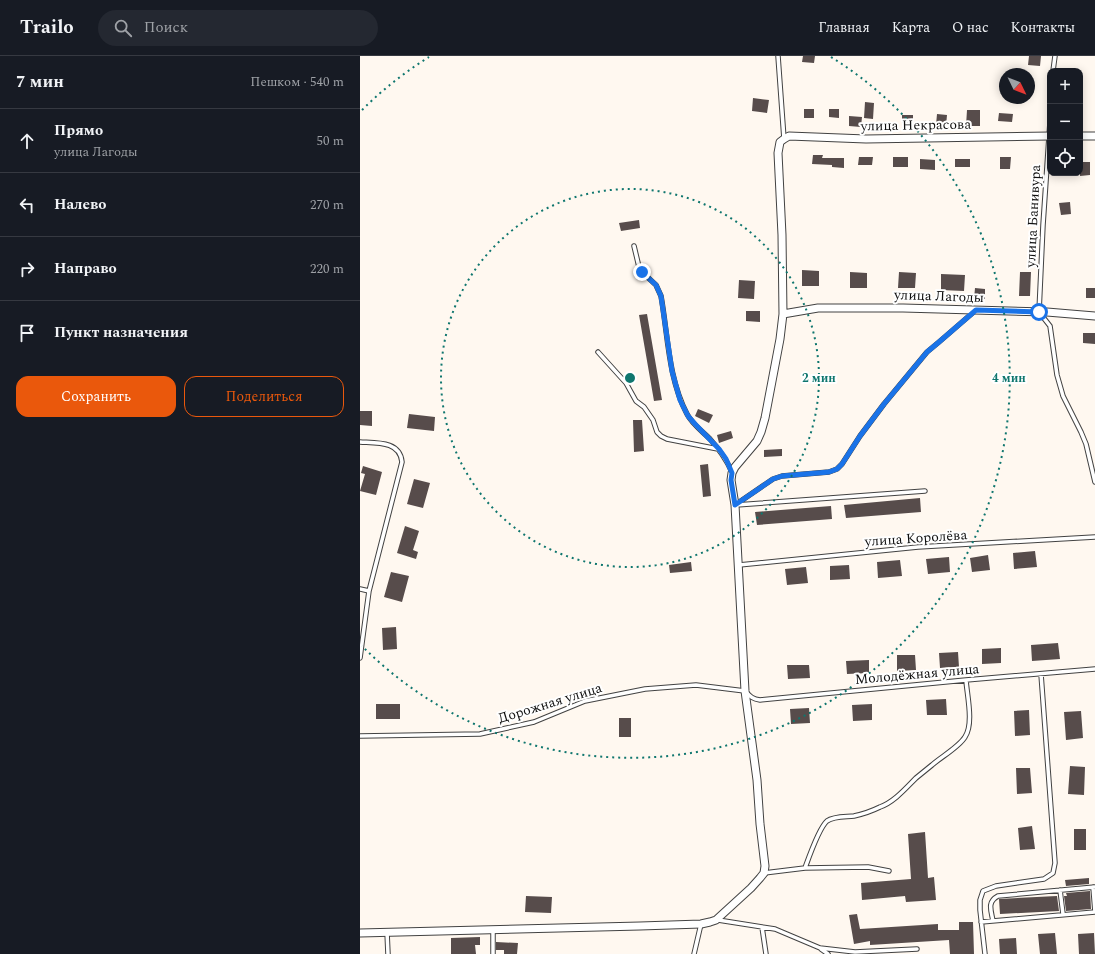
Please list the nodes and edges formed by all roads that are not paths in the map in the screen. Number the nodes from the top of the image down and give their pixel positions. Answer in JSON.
{"nodes":[{"id":1,"x":778,"y":56,"type":"edge"},
{"id":2,"x":1054,"y":56,"type":"edge"},
{"id":3,"x":1054,"y":68,"type":"edge"},
{"id":4,"x":1047,"y":136,"type":"edge"},
{"id":5,"x":1083,"y":136,"type":"edge"},
{"id":6,"x":1095,"y":136,"type":"edge"},
{"id":7,"x":784,"y":139,"type":"junction"},
{"id":8,"x":1050,"y":140,"type":"edge"},
{"id":9,"x":634,"y":246,"type":"dead end"},
{"id":10,"x":976,"y":310,"type":"junction"},
{"id":11,"x":1039,"y":312,"type":"junction"},
{"id":12,"x":783,"y":314,"type":"junction"},
{"id":13,"x":1095,"y":316,"type":"edge"},
{"id":14,"x":598,"y":352,"type":"dead end"},
{"id":15,"x":360,"y":442,"type":"edge"},
{"id":16,"x":719,"y":449,"type":"junction"},
{"id":17,"x":732,"y":473,"type":"junction"},
{"id":18,"x":1095,"y":482,"type":"edge"},
{"id":19,"x":925,"y":491,"type":"dead end"},
{"id":20,"x":735,"y":505,"type":"junction"},
{"id":21,"x":1095,"y":537,"type":"edge"},
{"id":22,"x":739,"y":565,"type":"junction"},
{"id":23,"x":360,"y":589,"type":"edge"},
{"id":24,"x":369,"y":592,"type":"junction"},
{"id":25,"x":360,"y":658,"type":"edge"},
{"id":26,"x":1095,"y":669,"type":"edge"},
{"id":27,"x":1041,"y":674,"type":"junction"},
{"id":28,"x":966,"y":680,"type":"junction"},
{"id":29,"x":745,"y":691,"type":"junction"},
{"id":30,"x":360,"y":736,"type":"edge"},
{"id":31,"x":805,"y":868,"type":"junction"},
{"id":32,"x":889,"y":870,"type":"dead end"},
{"id":33,"x":764,"y":873,"type":"junction"},
{"id":34,"x":1094,"y":887,"type":"edge"},
{"id":35,"x":1060,"y":890,"type":"junction"},
{"id":36,"x":1095,"y":912,"type":"edge"},
{"id":37,"x":1063,"y":914,"type":"junction"},
{"id":38,"x":716,"y":920,"type":"junction"},
{"id":39,"x":993,"y":921,"type":"junction"},
{"id":40,"x":981,"y":922,"type":"junction"},
{"id":41,"x":701,"y":924,"type":"junction"},
{"id":42,"x":762,"y":927,"type":"junction"},
{"id":43,"x":493,"y":930,"type":"junction"},
{"id":44,"x":388,"y":932,"type":"junction"},
{"id":45,"x":360,"y":933,"type":"edge"},
{"id":46,"x":820,"y":948,"type":"junction"},
{"id":47,"x":917,"y":949,"type":"dead end"},
{"id":48,"x":388,"y":954,"type":"edge"},
{"id":49,"x":493,"y":954,"type":"edge"},
{"id":50,"x":694,"y":954,"type":"edge"},
{"id":51,"x":766,"y":954,"type":"edge"},
{"id":52,"x":828,"y":954,"type":"edge"},
{"id":53,"x":985,"y":954,"type":"edge"}],
"edges":[{"from":1,"to":7,"type":"lane"},
{"from":2,"to":3,"type":"lane"},
{"from":4,"to":7,"type":"street","name":"улица Некрасова"},
{"from":5,"to":6,"type":"street"},
{"from":7,"to":12,"type":"street"},
{"from":8,"to":11,"type":"lane","name":"улица Банивура"},
{"from":9,"to":16,"type":"lane"},
{"from":10,"to":11,"type":"street","name":"улица Лагоды"},
{"from":10,"to":12,"type":"street","name":"улица Лагоды"},
{"from":10,"to":20,"type":"lane"},
{"from":11,"to":13,"type":"street","name":"улица Лагоды"},
{"from":11,"to":18,"type":"lane"},
{"from":12,"to":17,"type":"street"},
{"from":14,"to":16,"type":"lane"},
{"from":15,"to":24,"type":"lane"},
{"from":16,"to":17,"type":"lane"},
{"from":17,"to":20,"type":"street"},
{"from":19,"to":20,"type":"lane"},
{"from":20,"to":22,"type":"street"},
{"from":21,"to":22,"type":"lane","name":"улица Королёва"},
{"from":22,"to":29,"type":"street"},
{"from":23,"to":24,"type":"lane"},
{"from":24,"to":25,"type":"lane"},
{"from":26,"to":27,"type":"lane","name":"Молодёжная улица"},
{"from":27,"to":28,"type":"lane","name":"Молодёжная улица"},
{"from":27,"to":40,"type":"lane"},
{"from":28,"to":29,"type":"lane","name":"Молодёжная улица"},
{"from":28,"to":31,"type":"lane"},
{"from":29,"to":30,"type":"lane","name":"Дорожная улица"},
{"from":29,"to":33,"type":"street"},
{"from":31,"to":32,"type":"lane"},
{"from":31,"to":33,"type":"lane"},
{"from":33,"to":38,"type":"street"},
{"from":34,"to":35,"type":"lane"},
{"from":34,"to":36,"type":"lane"},
{"from":35,"to":37,"type":"lane"},
{"from":35,"to":39,"type":"lane"},
{"from":36,"to":37,"type":"lane"},
{"from":37,"to":39,"type":"lane"},
{"from":38,"to":41,"type":"street"},
{"from":38,"to":42,"type":"lane"},
{"from":39,"to":40,"type":"lane"},
{"from":40,"to":53,"type":"lane"},
{"from":41,"to":43,"type":"street"},
{"from":41,"to":50,"type":"lane"},
{"from":42,"to":46,"type":"lane"},
{"from":42,"to":51,"type":"lane"},
{"from":43,"to":44,"type":"street"},
{"from":43,"to":49,"type":"lane"},
{"from":44,"to":45,"type":"street"},
{"from":44,"to":48,"type":"lane"},
{"from":46,"to":47,"type":"lane"},
{"from":46,"to":52,"type":"lane"}]}
